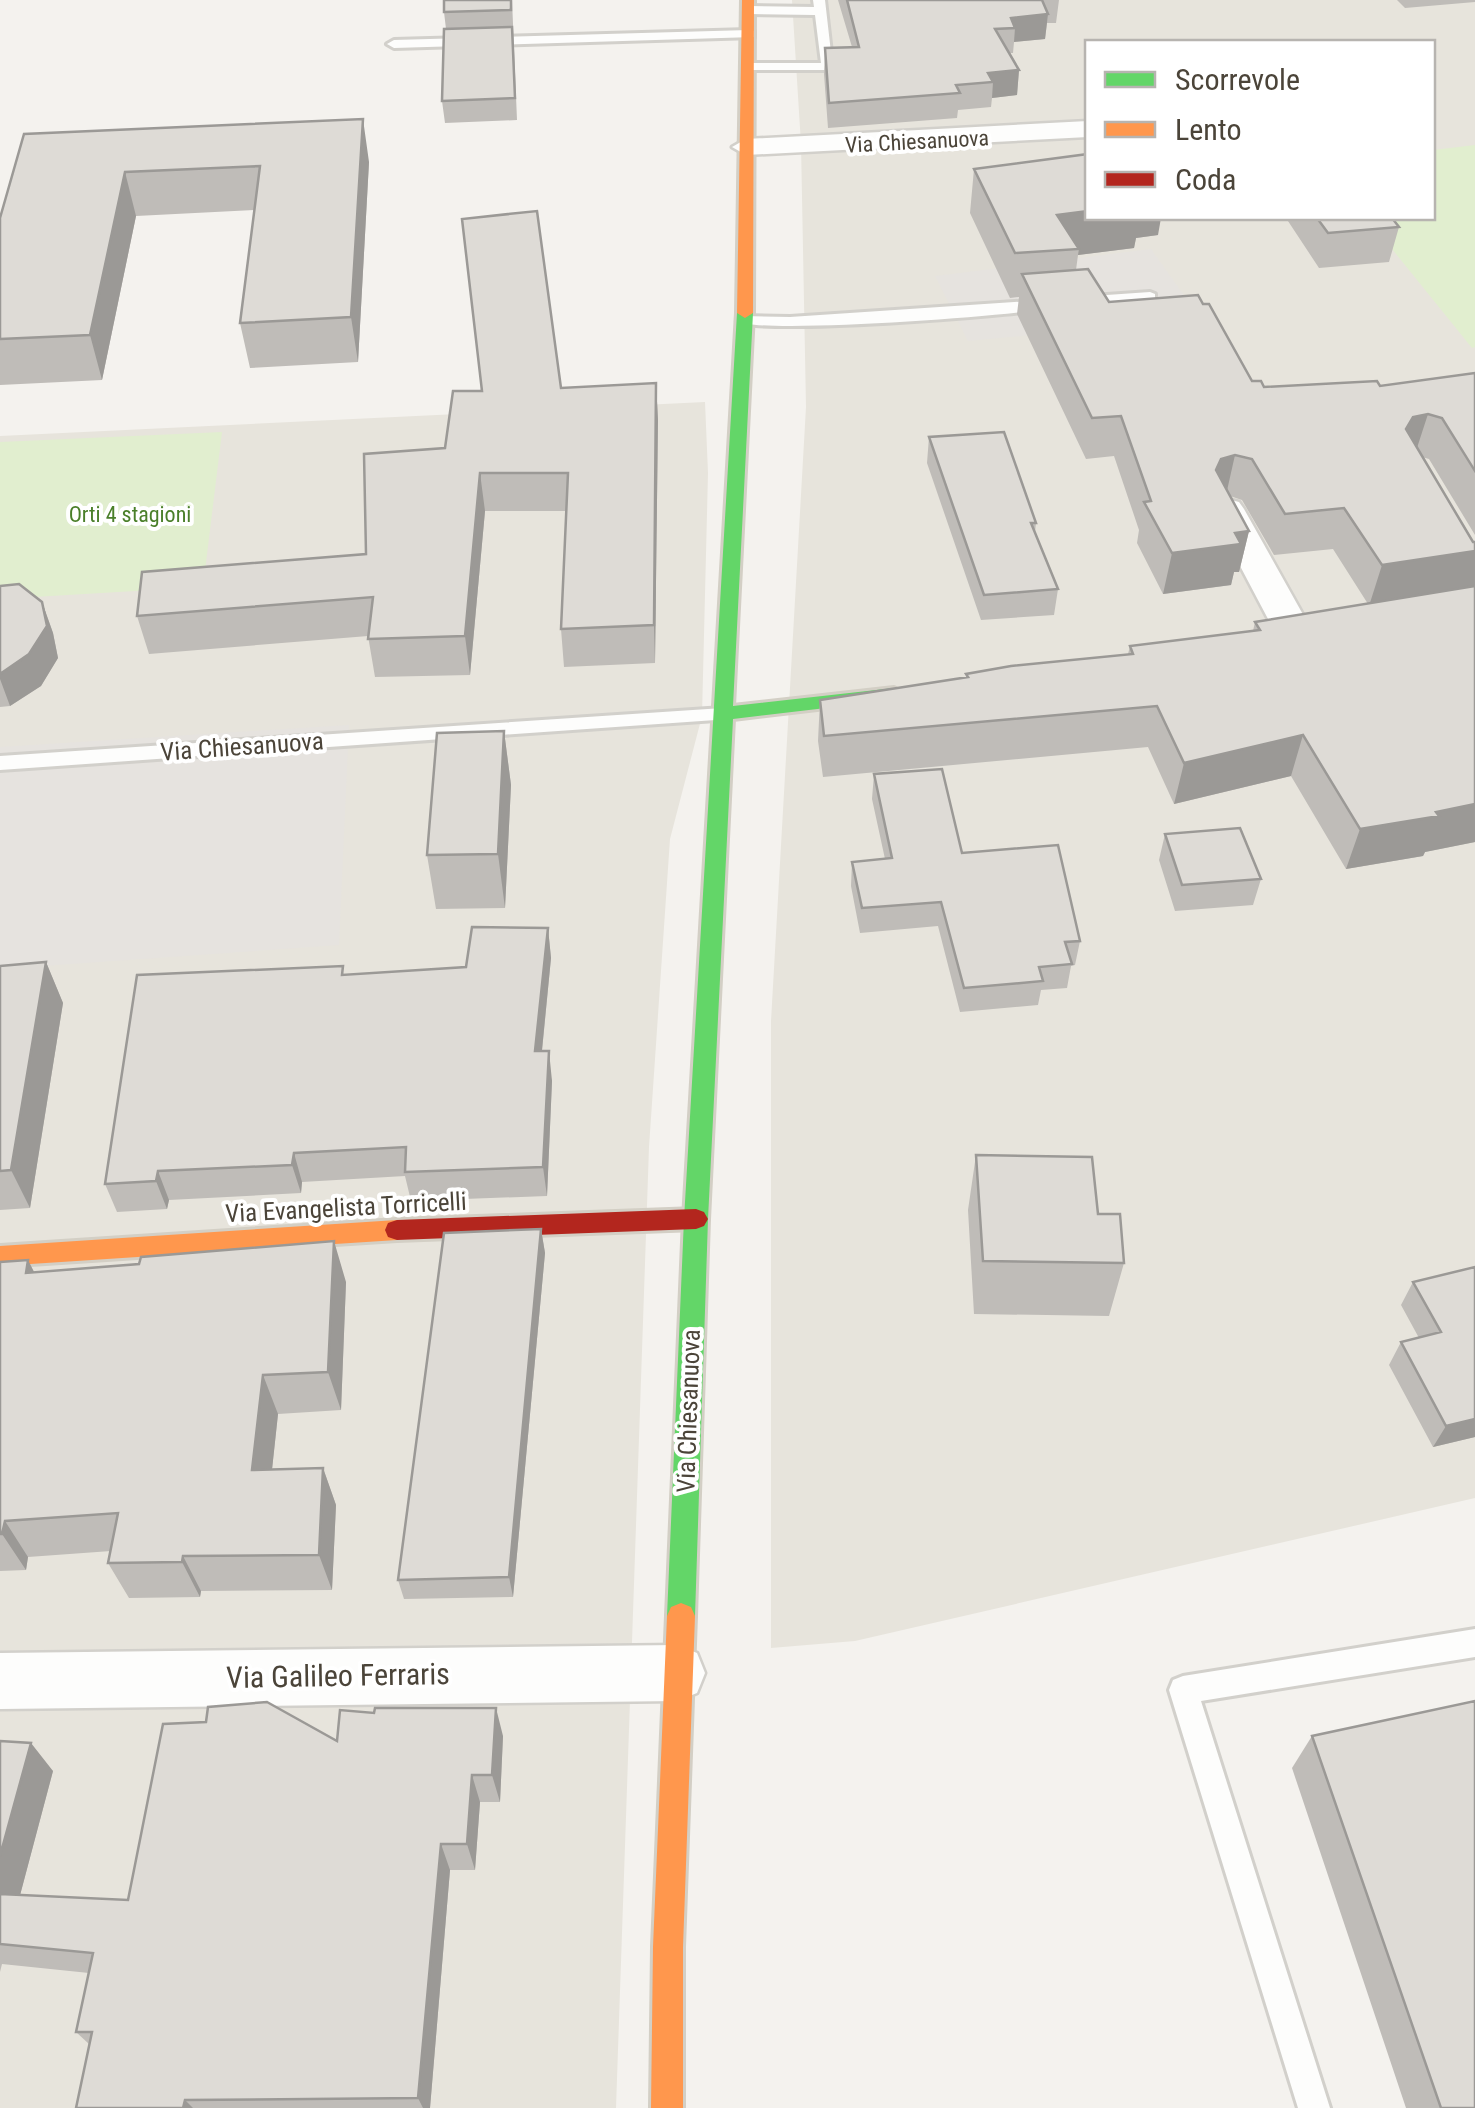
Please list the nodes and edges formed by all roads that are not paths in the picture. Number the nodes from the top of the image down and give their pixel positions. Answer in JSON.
{"nodes":[{"id":1,"x":819,"y":5,"type":"edge"},
{"id":2,"x":748,"y":15,"type":"edge"},
{"id":3,"x":394,"y":44,"type":"dead end"},
{"id":4,"x":749,"y":67,"type":"junction"},
{"id":5,"x":1085,"y":130,"type":"edge"},
{"id":6,"x":746,"y":147,"type":"junction"},
{"id":7,"x":1150,"y":297,"type":"edge"},
{"id":8,"x":745,"y":322,"type":"junction"},
{"id":9,"x":1227,"y":510,"type":"edge"},
{"id":10,"x":1295,"y":636,"type":"edge"},
{"id":11,"x":911,"y":692,"type":"edge"},
{"id":12,"x":723,"y":714,"type":"junction"},
{"id":13,"x":0,"y":764,"type":"edge"},
{"id":14,"x":696,"y":1219,"type":"junction"},
{"id":15,"x":0,"y":1256,"type":"edge"},
{"id":16,"x":1475,"y":1644,"type":"edge"},
{"id":17,"x":677,"y":1673,"type":"junction"},
{"id":18,"x":0,"y":1681,"type":"edge"},
{"id":19,"x":667,"y":2108,"type":"edge"},
{"id":20,"x":1314,"y":2108,"type":"edge"}],
"edges":[{"from":1,"to":2,"type":"lane"},
{"from":1,"to":4,"type":"lane"},
{"from":2,"to":3,"type":"lane"},
{"from":2,"to":4,"type":"main road","name":"Via Chiesanuova"},
{"from":4,"to":6,"type":"main road","name":"Via Chiesanuova"},
{"from":5,"to":6,"type":"street","name":"Via Chiesanuova"},
{"from":6,"to":8,"type":"main road","name":"Via Chiesanuova"},
{"from":7,"to":8,"type":"lane"},
{"from":8,"to":12,"type":"main road","name":"Via Chiesanuova"},
{"from":9,"to":10,"type":"street"},
{"from":11,"to":12,"type":"main road"},
{"from":12,"to":13,"type":"lane","name":"Via Chiesanuova"},
{"from":12,"to":14,"type":"main road","name":"Via Chiesanuova"},
{"from":14,"to":15,"type":"main road","name":"Via Evangelista Torricelli"},
{"from":14,"to":17,"type":"main road","name":"Via Chiesanuova"},
{"from":16,"to":20,"type":"lane"},
{"from":17,"to":18,"type":"street","name":"Via Galileo Ferraris"},
{"from":17,"to":19,"type":"main road","name":"Via Chiesanuova"}]}
